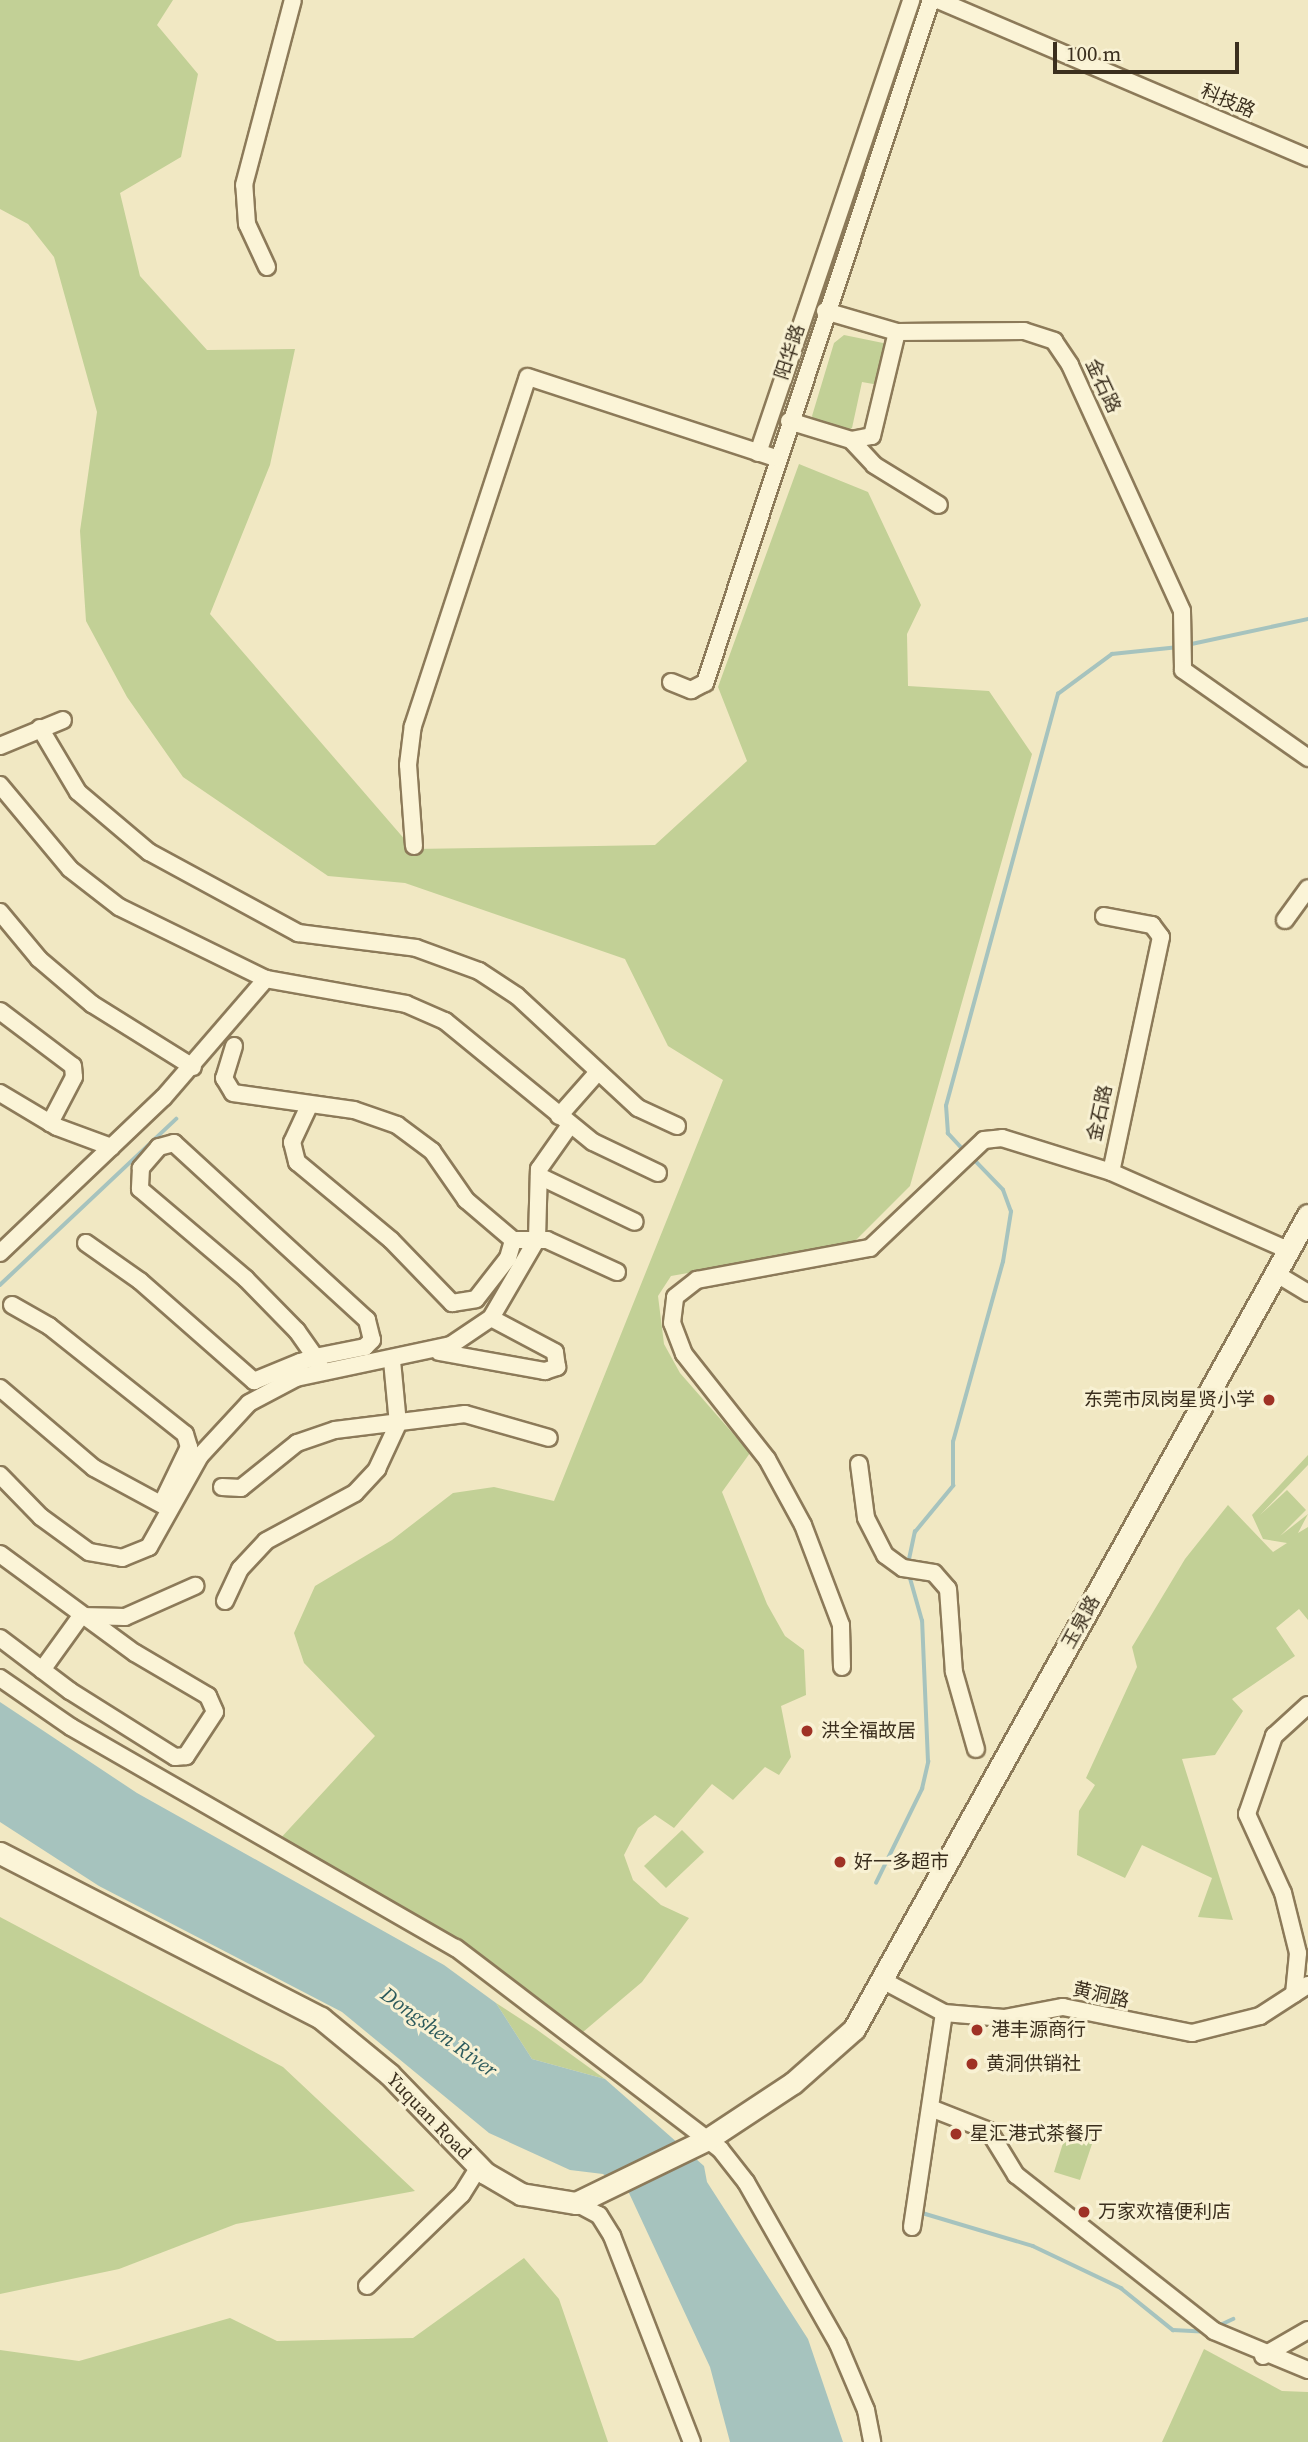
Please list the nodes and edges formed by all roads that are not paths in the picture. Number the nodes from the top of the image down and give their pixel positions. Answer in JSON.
{"nodes":[{"id":1,"x":293,"y":0,"type":"edge"},
{"id":2,"x":911,"y":0,"type":"edge"},
{"id":3,"x":931,"y":0,"type":"edge"},
{"id":4,"x":938,"y":0,"type":"edge"},
{"id":5,"x":1308,"y":158,"type":"edge"},
{"id":6,"x":267,"y":267,"type":"dead end"},
{"id":7,"x":825,"y":311,"type":"junction"},
{"id":8,"x":897,"y":332,"type":"junction"},
{"id":9,"x":789,"y":421,"type":"junction"},
{"id":10,"x":851,"y":440,"type":"junction"},
{"id":11,"x":758,"y":453,"type":"junction"},
{"id":12,"x":776,"y":458,"type":"junction"},
{"id":13,"x":939,"y":505,"type":"dead end"},
{"id":14,"x":671,"y":682,"type":"dead end"},
{"id":15,"x":63,"y":720,"type":"dead end"},
{"id":16,"x":40,"y":728,"type":"junction"},
{"id":17,"x":0,"y":746,"type":"edge"},
{"id":18,"x":1308,"y":758,"type":"edge"},
{"id":19,"x":0,"y":785,"type":"edge"},
{"id":20,"x":414,"y":846,"type":"dead end"},
{"id":21,"x":1308,"y":888,"type":"edge"},
{"id":22,"x":0,"y":912,"type":"edge"},
{"id":23,"x":1104,"y":916,"type":"dead end"},
{"id":24,"x":1285,"y":920,"type":"dead end"},
{"id":25,"x":266,"y":979,"type":"junction"},
{"id":26,"x":0,"y":1011,"type":"edge"},
{"id":27,"x":233,"y":1046,"type":"dead end"},
{"id":28,"x":193,"y":1067,"type":"junction"},
{"id":29,"x":597,"y":1073,"type":"junction"},
{"id":30,"x":0,"y":1093,"type":"edge"},
{"id":31,"x":308,"y":1108,"type":"junction"},
{"id":32,"x":565,"y":1121,"type":"junction"},
{"id":33,"x":50,"y":1123,"type":"junction"},
{"id":34,"x":677,"y":1126,"type":"dead end"},
{"id":35,"x":111,"y":1147,"type":"junction"},
{"id":36,"x":1111,"y":1172,"type":"junction"},
{"id":37,"x":658,"y":1173,"type":"dead end"},
{"id":38,"x":538,"y":1176,"type":"junction"},
{"id":39,"x":1308,"y":1215,"type":"edge"},
{"id":40,"x":635,"y":1222,"type":"dead end"},
{"id":41,"x":537,"y":1239,"type":"junction"},
{"id":42,"x":513,"y":1240,"type":"junction"},
{"id":43,"x":86,"y":1243,"type":"dead end"},
{"id":44,"x":1288,"y":1250,"type":"junction"},
{"id":45,"x":1,"y":1251,"type":"edge"},
{"id":46,"x":617,"y":1272,"type":"dead end"},
{"id":47,"x":1275,"y":1273,"type":"junction"},
{"id":48,"x":1308,"y":1293,"type":"edge"},
{"id":49,"x":12,"y":1305,"type":"dead end"},
{"id":50,"x":491,"y":1318,"type":"junction"},
{"id":51,"x":430,"y":1352,"type":"junction"},
{"id":52,"x":392,"y":1360,"type":"junction"},
{"id":53,"x":318,"y":1364,"type":"junction"},
{"id":54,"x":0,"y":1388,"type":"edge"},
{"id":55,"x":398,"y":1424,"type":"junction"},
{"id":56,"x":549,"y":1438,"type":"dead end"},
{"id":57,"x":859,"y":1464,"type":"dead end"},
{"id":58,"x":0,"y":1475,"type":"edge"},
{"id":59,"x":222,"y":1487,"type":"dead end"},
{"id":60,"x":167,"y":1507,"type":"junction"},
{"id":61,"x":0,"y":1554,"type":"edge"},
{"id":62,"x":195,"y":1586,"type":"dead end"},
{"id":63,"x":225,"y":1601,"type":"dead end"},
{"id":64,"x":81,"y":1616,"type":"junction"},
{"id":65,"x":0,"y":1638,"type":"edge"},
{"id":66,"x":842,"y":1667,"type":"dead end"},
{"id":67,"x":42,"y":1670,"type":"junction"},
{"id":68,"x":0,"y":1678,"type":"edge"},
{"id":69,"x":1308,"y":1705,"type":"edge"},
{"id":70,"x":976,"y":1749,"type":"dead end"},
{"id":71,"x":0,"y":1853,"type":"edge"},
{"id":72,"x":882,"y":1980,"type":"junction"},
{"id":73,"x":1301,"y":1990,"type":"edge"},
{"id":74,"x":944,"y":2013,"type":"junction"},
{"id":75,"x":933,"y":2109,"type":"junction"},
{"id":76,"x":708,"y":2139,"type":"junction"},
{"id":77,"x":479,"y":2167,"type":"junction"},
{"id":78,"x":576,"y":2203,"type":"junction"},
{"id":79,"x":912,"y":2227,"type":"dead end"},
{"id":80,"x":367,"y":2286,"type":"dead end"},
{"id":81,"x":1308,"y":2330,"type":"edge"},
{"id":82,"x":1263,"y":2356,"type":"junction"},
{"id":83,"x":1308,"y":2370,"type":"edge"},
{"id":84,"x":692,"y":2442,"type":"edge"},
{"id":85,"x":872,"y":2442,"type":"edge"}],
"edges":[{"from":1,"to":6,"type":"street"},
{"from":2,"to":11,"type":"street","name":"阳华路"},
{"from":3,"to":7,"type":"street","name":"阳华路"},
{"from":4,"to":5,"type":"street","name":"科技路"},
{"from":7,"to":8,"type":"street","name":"金石路"},
{"from":7,"to":9,"type":"street","name":"阳华路"},
{"from":8,"to":10,"type":"street"},
{"from":8,"to":18,"type":"street","name":"金石路"},
{"from":9,"to":10,"type":"street"},
{"from":9,"to":12,"type":"street","name":"阳华路"},
{"from":10,"to":13,"type":"street"},
{"from":11,"to":12,"type":"street"},
{"from":11,"to":20,"type":"street"},
{"from":12,"to":14,"type":"street","name":"阳华路"},
{"from":15,"to":16,"type":"street"},
{"from":16,"to":17,"type":"street"},
{"from":16,"to":29,"type":"street"},
{"from":19,"to":25,"type":"street"},
{"from":21,"to":24,"type":"street"},
{"from":22,"to":28,"type":"street"},
{"from":23,"to":36,"type":"street","name":"金石路"},
{"from":25,"to":28,"type":"street"},
{"from":25,"to":32,"type":"street"},
{"from":26,"to":33,"type":"street"},
{"from":27,"to":31,"type":"street"},
{"from":28,"to":35,"type":"street"},
{"from":29,"to":32,"type":"street"},
{"from":29,"to":34,"type":"street"},
{"from":30,"to":33,"type":"street"},
{"from":31,"to":42,"type":"street"},
{"from":31,"to":42,"type":"street"},
{"from":32,"to":37,"type":"street"},
{"from":32,"to":38,"type":"street"},
{"from":33,"to":35,"type":"street"},
{"from":35,"to":45,"type":"street"},
{"from":36,"to":44,"type":"street"},
{"from":36,"to":66,"type":"street"},
{"from":38,"to":40,"type":"street"},
{"from":38,"to":41,"type":"street"},
{"from":39,"to":44,"type":"street","name":"玉泉路"},
{"from":41,"to":42,"type":"street"},
{"from":41,"to":46,"type":"street"},
{"from":41,"to":50,"type":"street"},
{"from":43,"to":53,"type":"street"},
{"from":44,"to":47,"type":"street","name":"玉泉路"},
{"from":47,"to":48,"type":"street"},
{"from":47,"to":72,"type":"street","name":"玉泉路"},
{"from":49,"to":60,"type":"street"},
{"from":50,"to":51,"type":"street"},
{"from":50,"to":51,"type":"street"},
{"from":51,"to":52,"type":"street"},
{"from":52,"to":53,"type":"street"},
{"from":52,"to":55,"type":"street"},
{"from":53,"to":53,"type":"street"},
{"from":53,"to":60,"type":"street"},
{"from":54,"to":60,"type":"street"},
{"from":55,"to":56,"type":"street"},
{"from":55,"to":59,"type":"street"},
{"from":55,"to":63,"type":"street"},
{"from":57,"to":70,"type":"street"},
{"from":58,"to":60,"type":"street"},
{"from":61,"to":64,"type":"street"},
{"from":62,"to":64,"type":"street"},
{"from":64,"to":67,"type":"street"},
{"from":64,"to":67,"type":"street"},
{"from":65,"to":67,"type":"street"},
{"from":68,"to":76,"type":"street"},
{"from":69,"to":73,"type":"street"},
{"from":71,"to":77,"type":"street","name":"Yuquan Road"},
{"from":72,"to":74,"type":"street","name":"黄洞路"},
{"from":72,"to":76,"type":"street"},
{"from":73,"to":74,"type":"street","name":"黄洞路"},
{"from":74,"to":75,"type":"street"},
{"from":75,"to":79,"type":"street"},
{"from":75,"to":82,"type":"street"},
{"from":76,"to":78,"type":"street"},
{"from":76,"to":85,"type":"street"},
{"from":77,"to":78,"type":"street","name":"Yuquan Road"},
{"from":77,"to":80,"type":"street"},
{"from":78,"to":84,"type":"street"},
{"from":81,"to":82,"type":"street"},
{"from":82,"to":83,"type":"street"}]}
